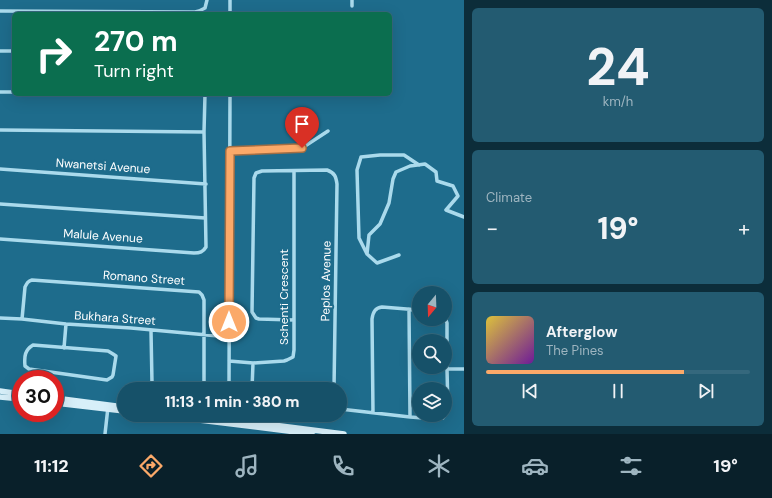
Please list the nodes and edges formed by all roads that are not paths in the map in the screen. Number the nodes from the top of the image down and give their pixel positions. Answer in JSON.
{"nodes":[{"id":1,"x":207,"y":0,"type":"edge"},
{"id":2,"x":230,"y":0,"type":"edge"},
{"id":3,"x":352,"y":0,"type":"edge"},
{"id":4,"x":352,"y":6,"type":"dead end"},
{"id":5,"x":0,"y":11,"type":"edge"},
{"id":6,"x":230,"y":12,"type":"edge"},
{"id":7,"x":0,"y":50,"type":"edge"},
{"id":8,"x":12,"y":51,"type":"edge"},
{"id":9,"x":0,"y":92,"type":"edge"},
{"id":10,"x":12,"y":92,"type":"edge"},
{"id":11,"x":205,"y":96,"type":"edge"},
{"id":12,"x":230,"y":96,"type":"edge"},
{"id":13,"x":0,"y":130,"type":"edge"},
{"id":14,"x":328,"y":131,"type":"dead end"},
{"id":15,"x":204,"y":132,"type":"junction"},
{"id":16,"x":230,"y":151,"type":"junction"},
{"id":17,"x":419,"y":165,"type":"junction"},
{"id":18,"x":0,"y":169,"type":"edge"},
{"id":19,"x":294,"y":171,"type":"junction"},
{"id":20,"x":206,"y":184,"type":"junction"},
{"id":21,"x":0,"y":204,"type":"edge"},
{"id":22,"x":464,"y":217,"type":"edge"},
{"id":23,"x":205,"y":218,"type":"junction"},
{"id":24,"x":0,"y":239,"type":"edge"},
{"id":25,"x":367,"y":254,"type":"junction"},
{"id":26,"x":398,"y":255,"type":"dead end"},
{"id":27,"x":409,"y":309,"type":"junction"},
{"id":28,"x":412,"y":309,"type":"edge"},
{"id":29,"x":0,"y":318,"type":"edge"},
{"id":30,"x":22,"y":319,"type":"junction"},
{"id":31,"x":294,"y":320,"type":"junction"},
{"id":32,"x":66,"y":324,"type":"junction"},
{"id":33,"x":151,"y":331,"type":"junction"},
{"id":34,"x":204,"y":334,"type":"junction"},
{"id":35,"x":229,"y":337,"type":"junction"},
{"id":36,"x":64,"y":348,"type":"junction"},
{"id":37,"x":229,"y":361,"type":"junction"},
{"id":38,"x":252,"y":363,"type":"junction"},
{"id":39,"x":452,"y":369,"type":"edge"},
{"id":40,"x":464,"y":369,"type":"edge"},
{"id":41,"x":447,"y":374,"type":"edge"},
{"id":42,"x":152,"y":382,"type":"edge"},
{"id":43,"x":204,"y":382,"type":"edge"},
{"id":44,"x":229,"y":382,"type":"edge"},
{"id":45,"x":252,"y":382,"type":"edge"},
{"id":46,"x":334,"y":382,"type":"edge"},
{"id":47,"x":0,"y":391,"type":"edge"},
{"id":48,"x":12,"y":393,"type":"edge"},
{"id":49,"x":0,"y":396,"type":"edge"},
{"id":50,"x":12,"y":398,"type":"edge"},
{"id":51,"x":64,"y":400,"type":"edge"},
{"id":52,"x":64,"y":404,"type":"edge"},
{"id":53,"x":108,"y":407,"type":"junction"},
{"id":54,"x":117,"y":407,"type":"edge"},
{"id":55,"x":117,"y":409,"type":"edge"},
{"id":56,"x":347,"y":410,"type":"edge"},
{"id":57,"x":373,"y":413,"type":"junction"},
{"id":58,"x":410,"y":417,"type":"junction"},
{"id":59,"x":246,"y":422,"type":"edge"},
{"id":60,"x":252,"y":422,"type":"edge"},
{"id":61,"x":105,"y":434,"type":"edge"},
{"id":62,"x":312,"y":434,"type":"edge"},
{"id":63,"x":344,"y":434,"type":"edge"}],
"edges":[{"from":1,"to":5,"type":"street"},
{"from":2,"to":6,"type":"street"},
{"from":3,"to":4,"type":"street"},
{"from":7,"to":8,"type":"street"},
{"from":9,"to":10,"type":"street"},
{"from":11,"to":15,"type":"street"},
{"from":12,"to":16,"type":"street"},
{"from":13,"to":15,"type":"street"},
{"from":14,"to":16,"type":"street"},
{"from":15,"to":20,"type":"street"},
{"from":16,"to":35,"type":"street"},
{"from":17,"to":22,"type":"street"},
{"from":17,"to":25,"type":"street"},
{"from":17,"to":25,"type":"street"},
{"from":18,"to":20,"type":"street","name":"Nwanetsi Avenue"},
{"from":19,"to":31,"type":"street","name":"Schenti Crescent"},
{"from":19,"to":31,"type":"street"},
{"from":19,"to":46,"type":"street","name":"Peplos Avenue"},
{"from":20,"to":23,"type":"street"},
{"from":21,"to":23,"type":"street"},
{"from":23,"to":24,"type":"street","name":"Malule Avenue"},
{"from":25,"to":26,"type":"street"},
{"from":27,"to":28,"type":"street"},
{"from":27,"to":57,"type":"street"},
{"from":27,"to":58,"type":"street"},
{"from":29,"to":30,"type":"street","name":"Bukhara Street"},
{"from":30,"to":32,"type":"street","name":"Bukhara Street"},
{"from":30,"to":34,"type":"street","name":"Romano Street"},
{"from":31,"to":38,"type":"street","name":"Schenti Crescent"},
{"from":32,"to":33,"type":"street","name":"Bukhara Street"},
{"from":32,"to":36,"type":"street"},
{"from":33,"to":34,"type":"street","name":"Bukhara Street"},
{"from":33,"to":42,"type":"street"},
{"from":34,"to":35,"type":"street","name":"Bukhara Street"},
{"from":34,"to":43,"type":"street","name":"Romano Street"},
{"from":35,"to":37,"type":"street"},
{"from":36,"to":36,"type":"street"},
{"from":37,"to":38,"type":"street","name":"Schenti Crescent"},
{"from":37,"to":44,"type":"street"},
{"from":38,"to":45,"type":"street"},
{"from":39,"to":40,"type":"street"},
{"from":41,"to":58,"type":"street"},
{"from":47,"to":48,"type":"street"},
{"from":49,"to":50,"type":"street"},
{"from":51,"to":53,"type":"street"},
{"from":52,"to":53,"type":"street"},
{"from":53,"to":54,"type":"street"},
{"from":53,"to":55,"type":"street"},
{"from":53,"to":61,"type":"street"},
{"from":56,"to":57,"type":"street"},
{"from":57,"to":58,"type":"street"},
{"from":59,"to":62,"type":"street"},
{"from":60,"to":63,"type":"street"}]}
